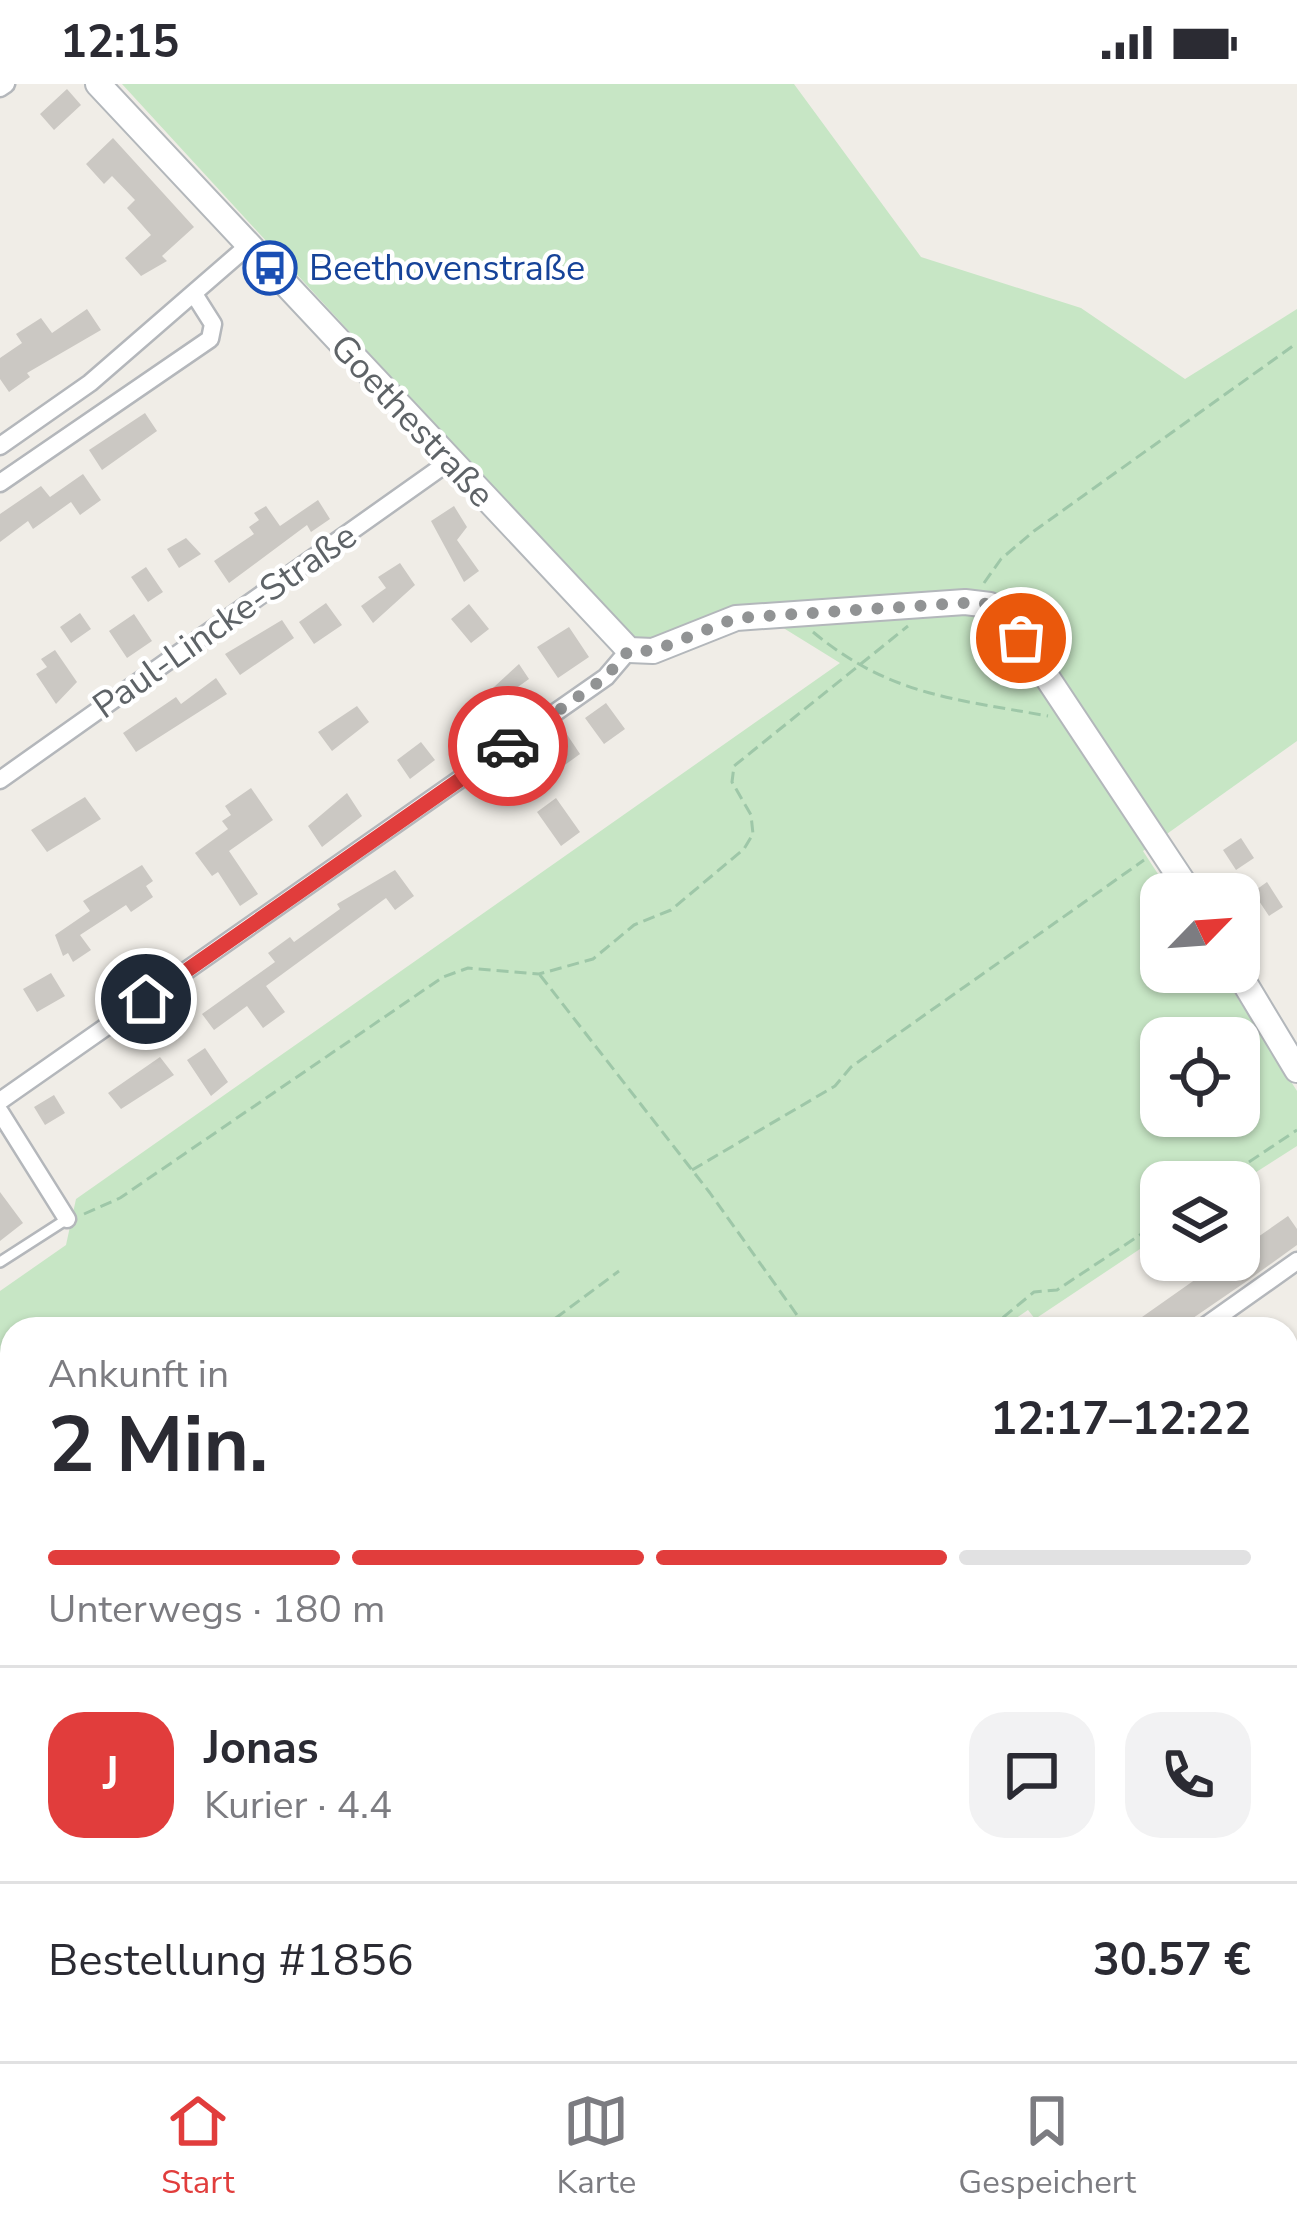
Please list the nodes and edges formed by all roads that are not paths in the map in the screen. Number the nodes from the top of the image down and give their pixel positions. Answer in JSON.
{"nodes":[{"id":1,"x":98,"y":84,"type":"edge"},
{"id":2,"x":248,"y":245,"type":"junction"},
{"id":3,"x":194,"y":294,"type":"junction"},
{"id":4,"x":0,"y":446,"type":"edge"},
{"id":5,"x":449,"y":461,"type":"junction"},
{"id":6,"x":0,"y":483,"type":"edge"},
{"id":7,"x":629,"y":650,"type":"junction"},
{"id":8,"x":0,"y":780,"type":"edge"},
{"id":9,"x":1178,"y":873,"type":"edge"},
{"id":10,"x":1251,"y":993,"type":"edge"},
{"id":11,"x":1297,"y":1070,"type":"edge"},
{"id":12,"x":0,"y":1101,"type":"edge"},
{"id":13,"x":0,"y":1112,"type":"edge"},
{"id":14,"x":67,"y":1219,"type":"joint"},
{"id":15,"x":1297,"y":1261,"type":"edge"},
{"id":16,"x":0,"y":1262,"type":"edge"},
{"id":17,"x":1218,"y":1317,"type":"edge"}],
"edges":[{"from":1,"to":2,"type":"street","name":"Goethestraße"},
{"from":2,"to":3,"type":"street"},
{"from":2,"to":5,"type":"street","name":"Goethestraße"},
{"from":3,"to":4,"type":"street"},
{"from":3,"to":6,"type":"street"},
{"from":5,"to":7,"type":"street","name":"Goethestraße"},
{"from":5,"to":8,"type":"street","name":"Paul-Lincke-Straße"},
{"from":7,"to":9,"type":"street"},
{"from":7,"to":12,"type":"street"},
{"from":10,"to":11,"type":"street"},
{"from":13,"to":14,"type":"street"},
{"from":14,"to":16,"type":"lane"},
{"from":15,"to":17,"type":"street"}]}
